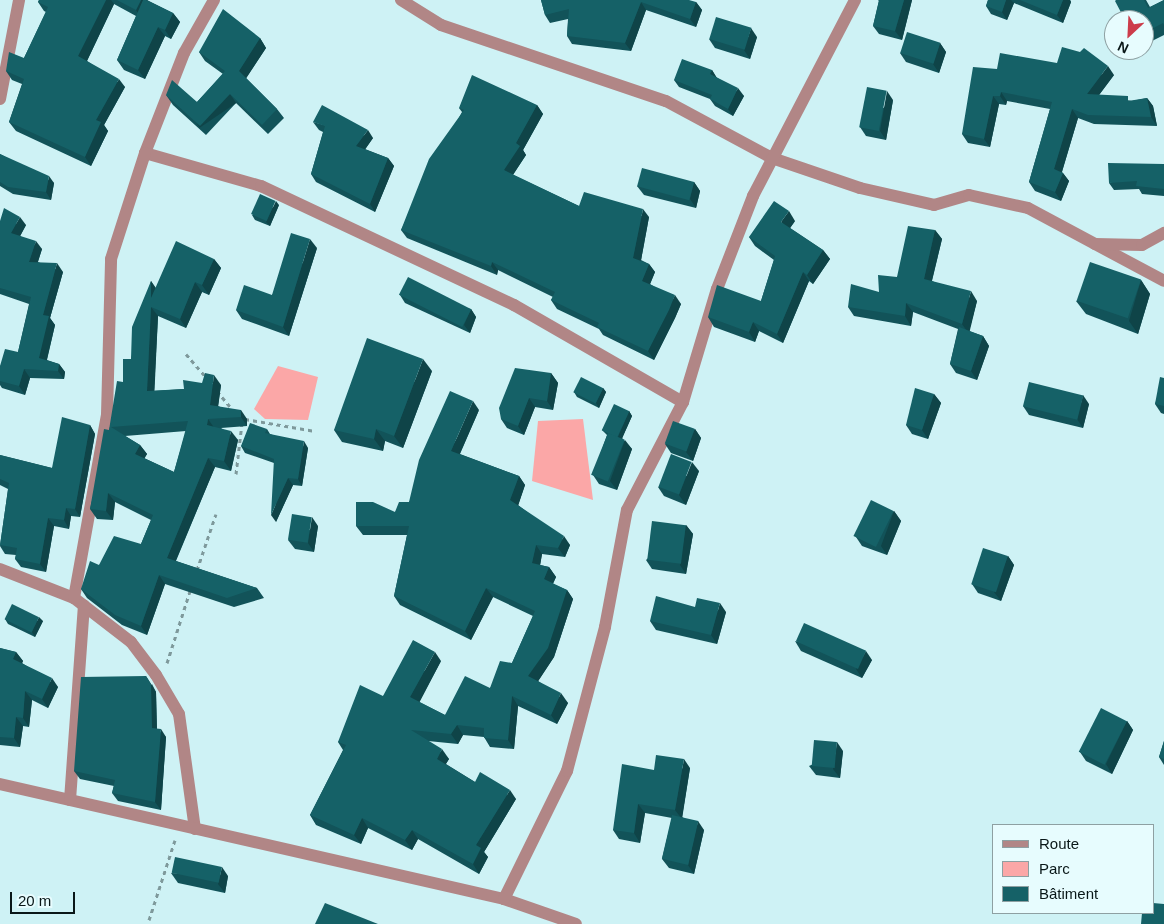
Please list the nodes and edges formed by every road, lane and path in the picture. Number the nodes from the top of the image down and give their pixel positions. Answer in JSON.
{"nodes":[{"id":1,"x":19,"y":0,"type":"edge"},
{"id":2,"x":214,"y":0,"type":"edge"},
{"id":3,"x":401,"y":0,"type":"edge"},
{"id":4,"x":855,"y":0,"type":"edge"},
{"id":5,"x":0,"y":100,"type":"edge"},
{"id":6,"x":145,"y":153,"type":"junction"},
{"id":7,"x":772,"y":158,"type":"junction"},
{"id":8,"x":1164,"y":233,"type":"edge"},
{"id":9,"x":1093,"y":244,"type":"junction"},
{"id":10,"x":1164,"y":281,"type":"edge"},
{"id":11,"x":186,"y":354,"type":"dead end"},
{"id":12,"x":683,"y":402,"type":"junction"},
{"id":13,"x":243,"y":418,"type":"junction"},
{"id":14,"x":315,"y":431,"type":"dead end"},
{"id":15,"x":236,"y":474,"type":"dead end"},
{"id":16,"x":216,"y":514,"type":"dead end"},
{"id":17,"x":0,"y":568,"type":"edge"},
{"id":18,"x":195,"y":577,"type":"edge"},
{"id":19,"x":192,"y":586,"type":"edge"},
{"id":20,"x":79,"y":602,"type":"junction"},
{"id":21,"x":160,"y":685,"type":"junction"},
{"id":22,"x":0,"y":784,"type":"edge"},
{"id":23,"x":70,"y":800,"type":"junction"},
{"id":24,"x":180,"y":825,"type":"junction"},
{"id":25,"x":195,"y":829,"type":"junction"},
{"id":26,"x":504,"y":899,"type":"junction"},
{"id":27,"x":149,"y":920,"type":"dead end"},
{"id":28,"x":576,"y":924,"type":"edge"}],
"edges":[{"from":1,"to":5,"type":"street"},
{"from":2,"to":6,"type":"street"},
{"from":3,"to":7,"type":"street"},
{"from":4,"to":7,"type":"street"},
{"from":6,"to":12,"type":"street"},
{"from":6,"to":20,"type":"street"},
{"from":7,"to":9,"type":"street"},
{"from":7,"to":12,"type":"street"},
{"from":8,"to":9,"type":"street"},
{"from":9,"to":10,"type":"street"},
{"from":11,"to":13,"type":"path"},
{"from":12,"to":26,"type":"street"},
{"from":13,"to":14,"type":"path"},
{"from":13,"to":15,"type":"path"},
{"from":16,"to":18,"type":"path"},
{"from":17,"to":20,"type":"street"},
{"from":19,"to":21,"type":"path"},
{"from":20,"to":21,"type":"street"},
{"from":20,"to":23,"type":"street"},
{"from":21,"to":25,"type":"street"},
{"from":22,"to":23,"type":"street"},
{"from":23,"to":24,"type":"street"},
{"from":24,"to":25,"type":"street"},
{"from":24,"to":27,"type":"path"},
{"from":25,"to":26,"type":"street"},
{"from":26,"to":28,"type":"street"}]}
